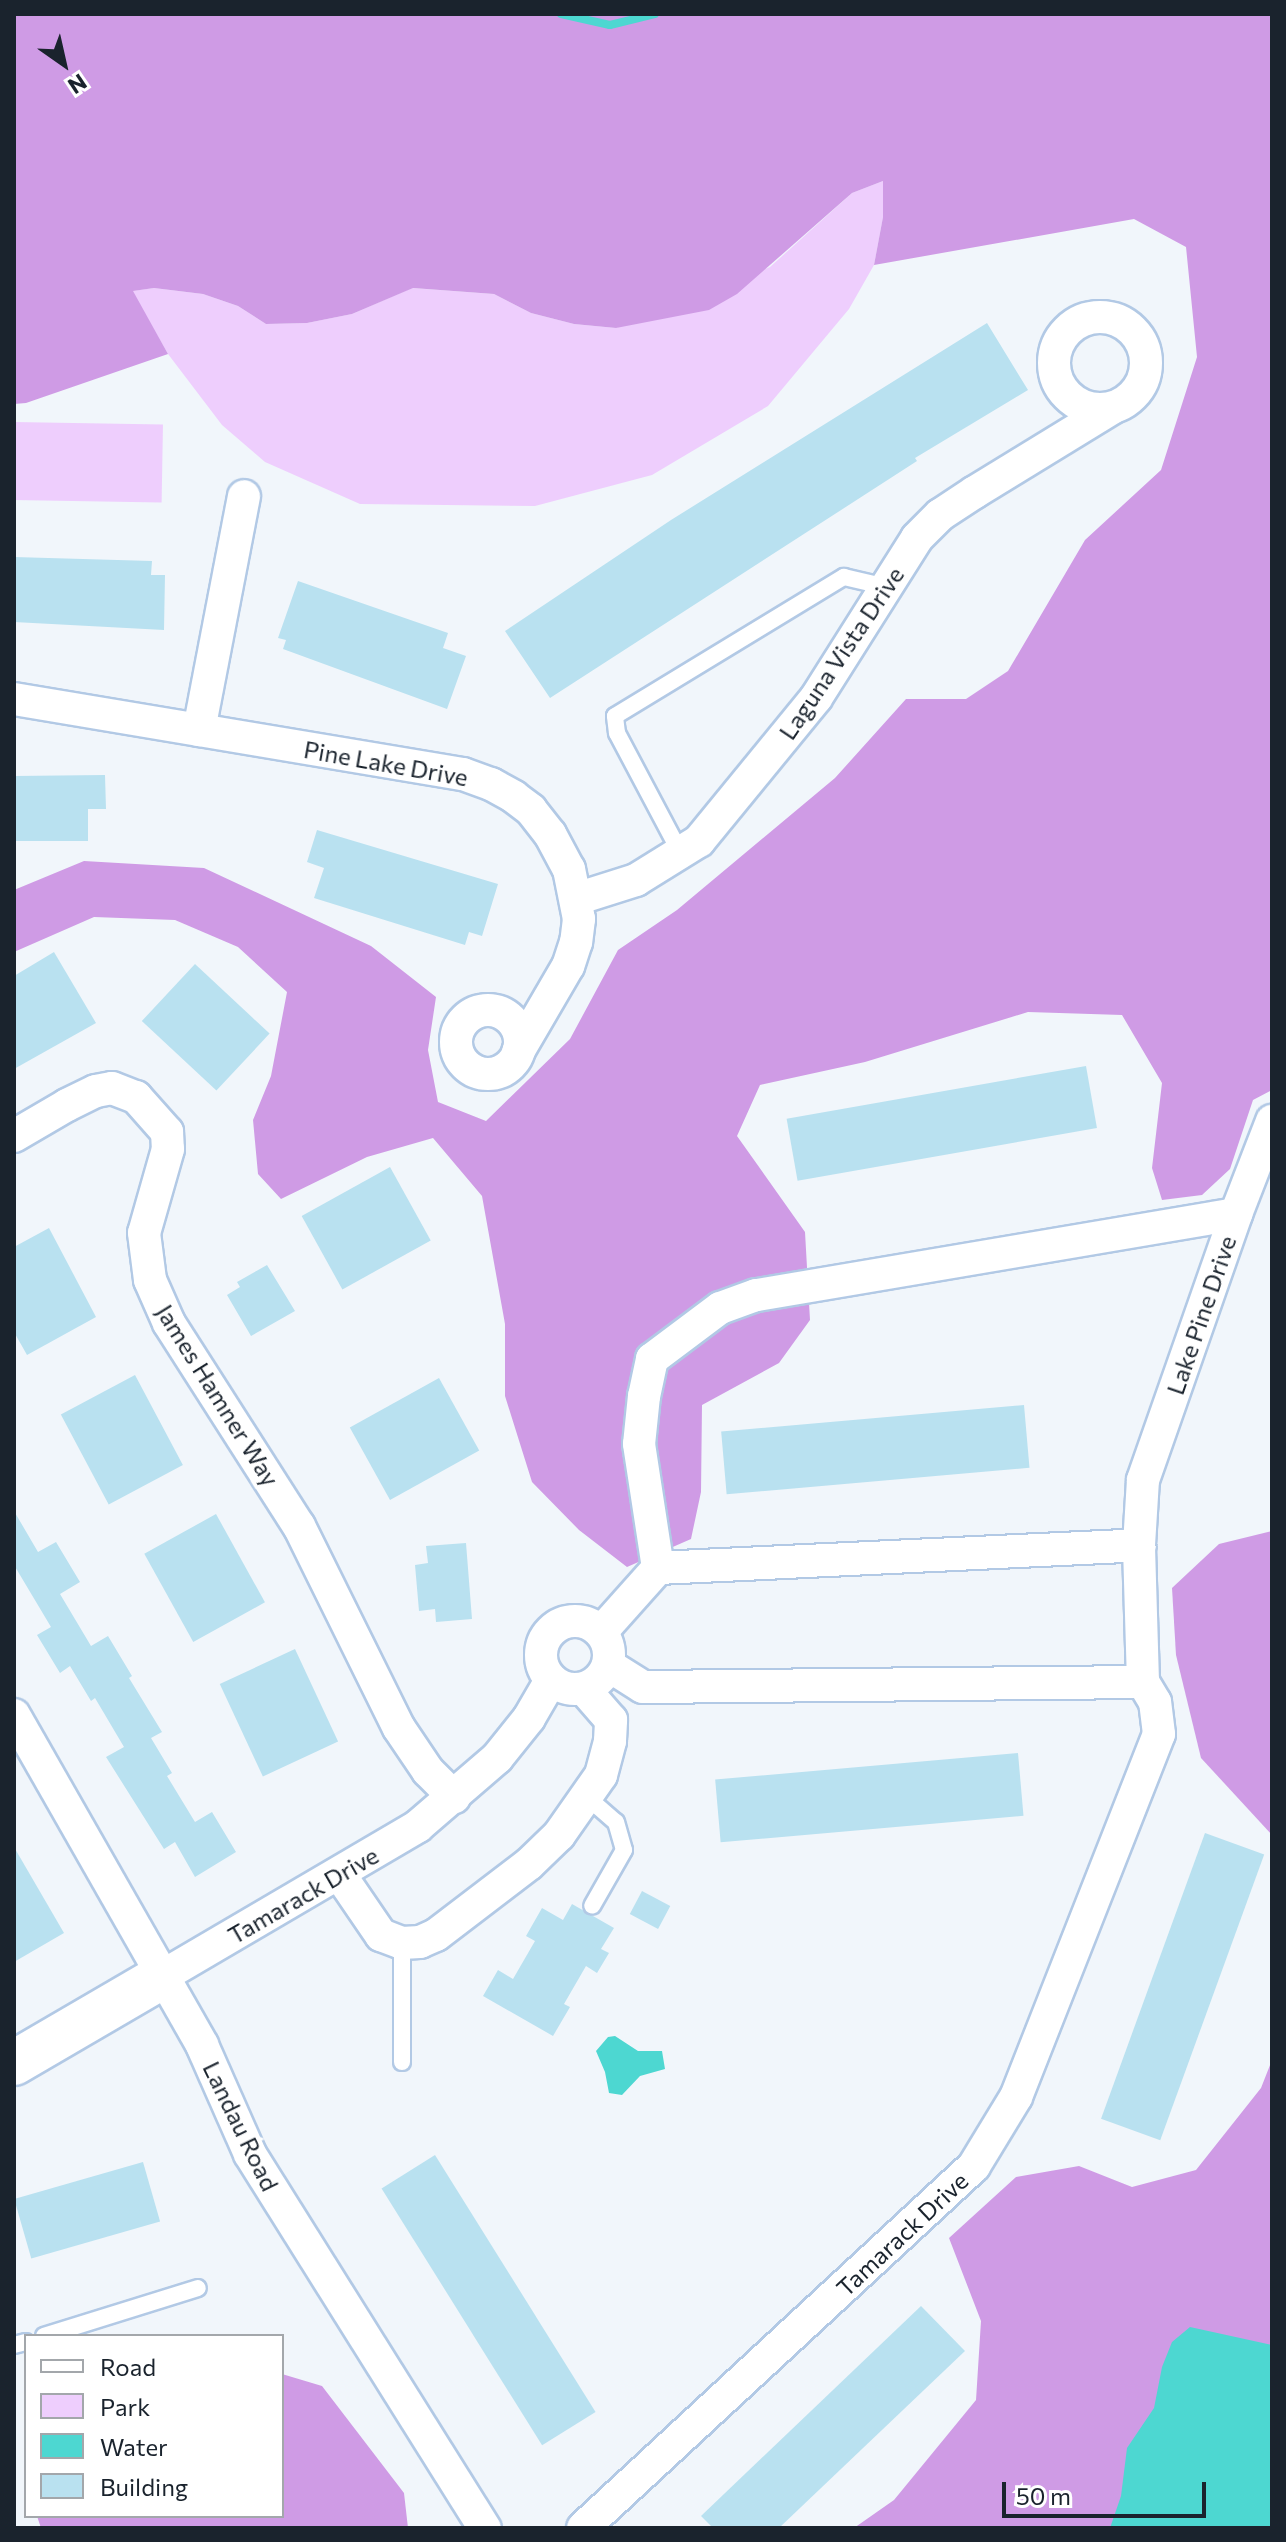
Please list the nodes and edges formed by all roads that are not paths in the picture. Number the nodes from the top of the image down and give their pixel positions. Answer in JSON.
{"nodes":[{"id":1,"x":1112,"y":408,"type":"dead end"},
{"id":2,"x":244,"y":496,"type":"dead end"},
{"id":3,"x":887,"y":587,"type":"junction"},
{"id":4,"x":14,"y":699,"type":"edge"},
{"id":5,"x":199,"y":730,"type":"junction"},
{"id":6,"x":680,"y":852,"type":"junction"},
{"id":7,"x":576,"y":899,"type":"junction"},
{"id":8,"x":518,"y":1052,"type":"dead end"},
{"id":9,"x":1272,"y":1121,"type":"edge"},
{"id":10,"x":14,"y":1136,"type":"edge"},
{"id":11,"x":1236,"y":1214,"type":"junction"},
{"id":12,"x":1139,"y":1545,"type":"junction"},
{"id":13,"x":658,"y":1568,"type":"junction"},
{"id":14,"x":601,"y":1632,"type":"junction"},
{"id":15,"x":608,"y":1665,"type":"junction"},
{"id":16,"x":551,"y":1680,"type":"junction"},
{"id":17,"x":1143,"y":1682,"type":"junction"},
{"id":18,"x":584,"y":1689,"type":"junction"},
{"id":19,"x":14,"y":1715,"type":"edge"},
{"id":20,"x":454,"y":1797,"type":"junction"},
{"id":21,"x":587,"y":1797,"type":"junction"},
{"id":22,"x":340,"y":1875,"type":"junction"},
{"id":23,"x":592,"y":1906,"type":"dead end"},
{"id":24,"x":402,"y":1943,"type":"junction"},
{"id":25,"x":161,"y":1977,"type":"junction"},
{"id":26,"x":402,"y":2062,"type":"dead end"},
{"id":27,"x":14,"y":2063,"type":"edge"},
{"id":28,"x":198,"y":2288,"type":"dead end"},
{"id":29,"x":50,"y":2334,"type":"edge"},
{"id":30,"x":485,"y":2528,"type":"edge"},
{"id":31,"x":583,"y":2528,"type":"edge"}],
"edges":[{"from":1,"to":3,"type":"street","name":"Laguna Vista Drive"},
{"from":2,"to":5,"type":"street"},
{"from":3,"to":6,"type":"street","name":"Laguna Vista Drive"},
{"from":3,"to":6,"type":"lane"},
{"from":4,"to":5,"type":"street","name":"Pine Lake Drive"},
{"from":5,"to":7,"type":"street","name":"Pine Lake Drive"},
{"from":6,"to":7,"type":"street","name":"Laguna Vista Drive"},
{"from":7,"to":8,"type":"street","name":"Pine Lake Drive"},
{"from":9,"to":11,"type":"street"},
{"from":10,"to":20,"type":"street","name":"James Hamner Way"},
{"from":11,"to":12,"type":"street","name":"Lake Pine Drive"},
{"from":11,"to":13,"type":"street","name":"Lake Pine Drive"},
{"from":12,"to":13,"type":"street"},
{"from":12,"to":17,"type":"street","name":"Lake Pine Drive"},
{"from":13,"to":14,"type":"street"},
{"from":14,"to":15,"type":"street"},
{"from":14,"to":16,"type":"street"},
{"from":15,"to":17,"type":"street"},
{"from":15,"to":18,"type":"street"},
{"from":16,"to":18,"type":"street"},
{"from":16,"to":20,"type":"street","name":"Tamarack Drive"},
{"from":17,"to":31,"type":"street","name":"Tamarack Drive"},
{"from":18,"to":21,"type":"street"},
{"from":19,"to":25,"type":"street","name":"Landau Road"},
{"from":20,"to":22,"type":"street","name":"Tamarack Drive"},
{"from":21,"to":23,"type":"lane"},
{"from":21,"to":24,"type":"street"},
{"from":22,"to":24,"type":"street"},
{"from":22,"to":25,"type":"street","name":"Tamarack Drive"},
{"from":24,"to":26,"type":"lane"},
{"from":25,"to":27,"type":"street","name":"Tamarack Drive"},
{"from":25,"to":30,"type":"street","name":"Landau Road"},
{"from":28,"to":29,"type":"lane"}]}
